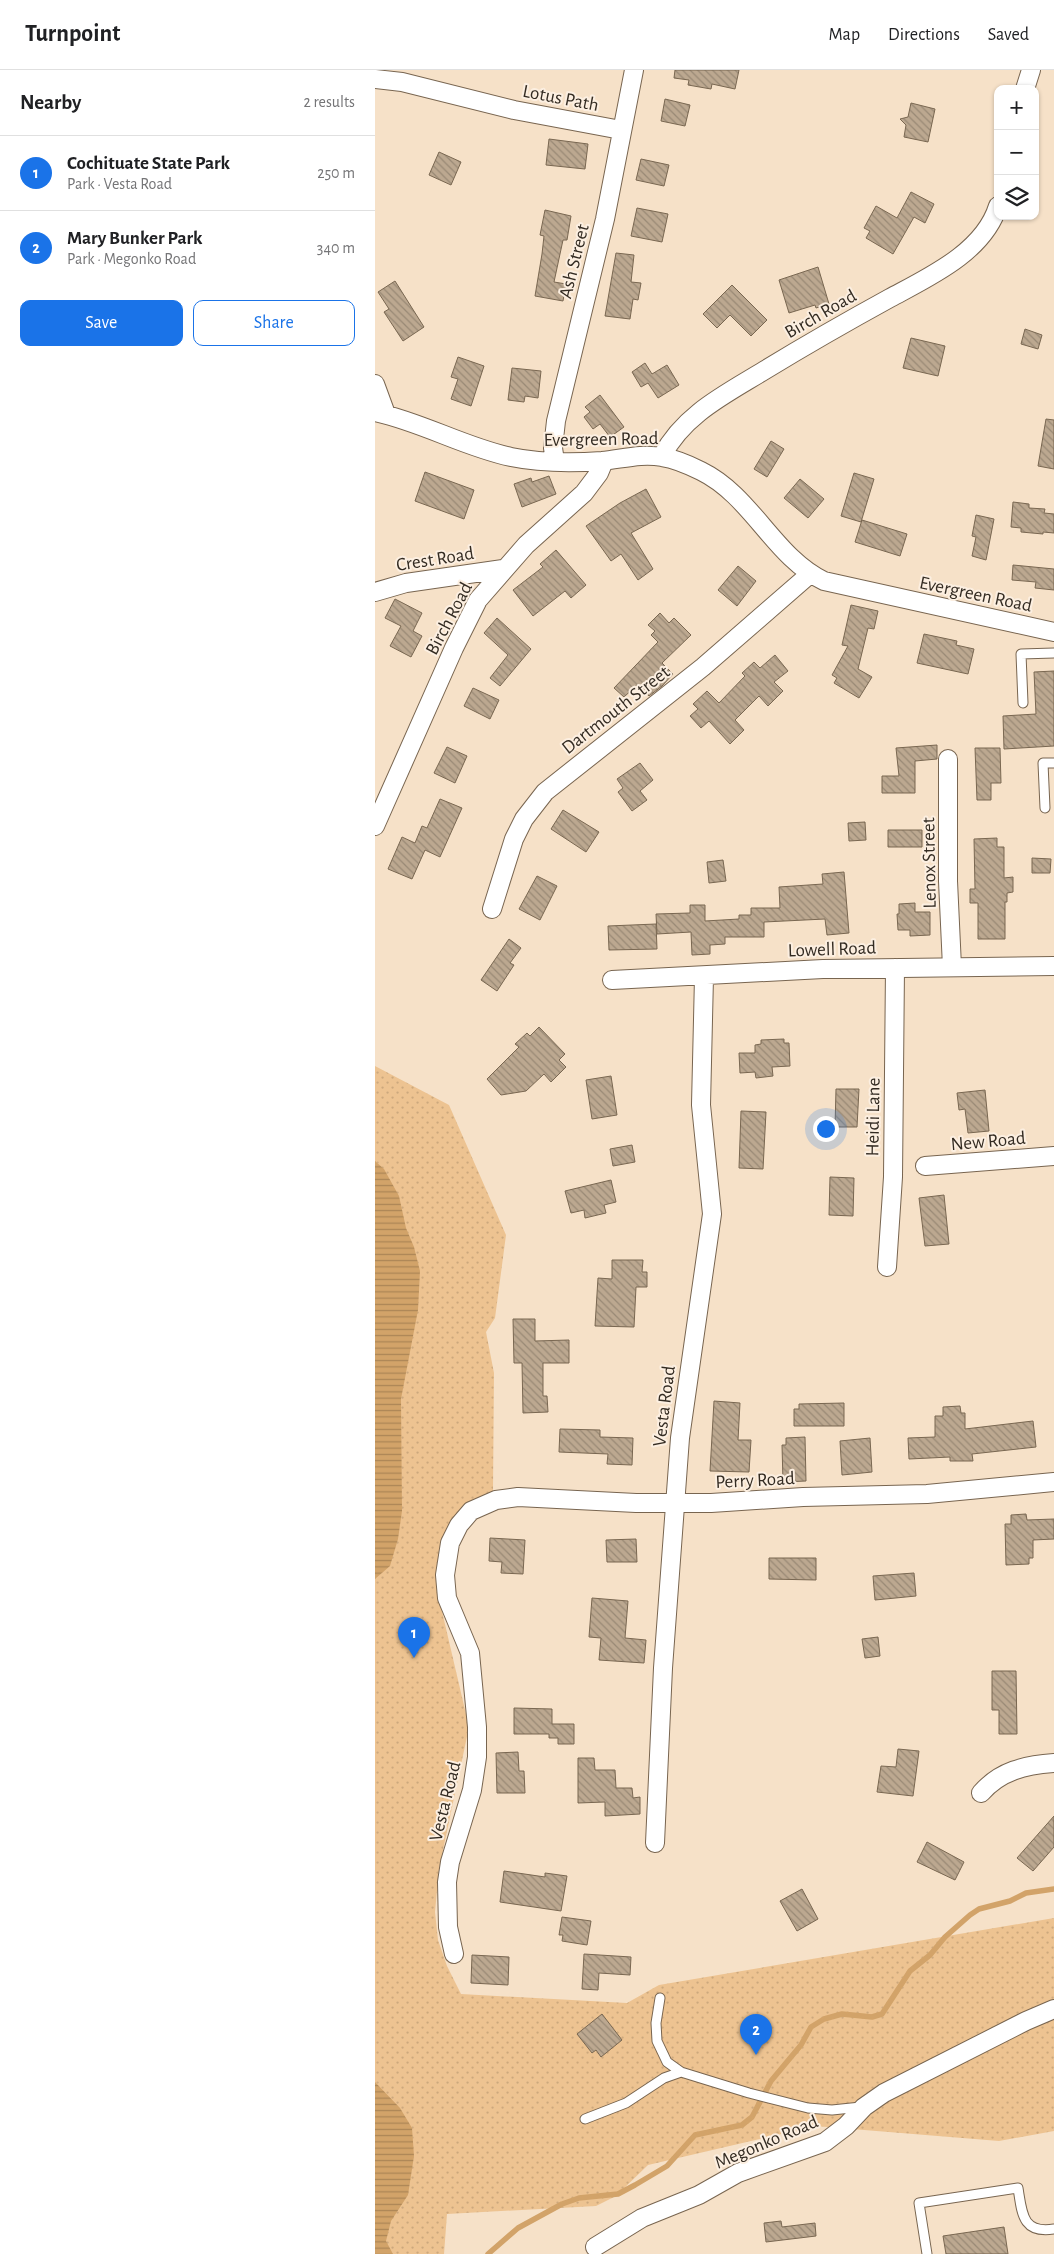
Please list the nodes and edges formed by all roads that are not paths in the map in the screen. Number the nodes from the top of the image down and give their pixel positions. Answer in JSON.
{"nodes":[{"id":1,"x":634,"y":70,"type":"edge"},
{"id":2,"x":1031,"y":70,"type":"edge"},
{"id":3,"x":375,"y":79,"type":"edge"},
{"id":4,"x":1026,"y":85,"type":"edge"},
{"id":5,"x":621,"y":130,"type":"junction"},
{"id":6,"x":994,"y":214,"type":"edge"},
{"id":7,"x":375,"y":384,"type":"edge"},
{"id":8,"x":381,"y":413,"type":"edge"},
{"id":9,"x":662,"y":456,"type":"junction"},
{"id":10,"x":604,"y":460,"type":"junction"},
{"id":11,"x":555,"y":461,"type":"junction"},
{"id":12,"x":503,"y":569,"type":"junction"},
{"id":13,"x":810,"y":574,"type":"junction"},
{"id":14,"x":375,"y":592,"type":"edge"},
{"id":15,"x":1054,"y":632,"type":"edge"},
{"id":16,"x":1054,"y":653,"type":"edge"},
{"id":17,"x":1023,"y":703,"type":"dead end"},
{"id":18,"x":948,"y":759,"type":"dead end"},
{"id":19,"x":1054,"y":763,"type":"edge"},
{"id":20,"x":1045,"y":808,"type":"dead end"},
{"id":21,"x":375,"y":826,"type":"edge"},
{"id":22,"x":492,"y":909,"type":"dead end"},
{"id":23,"x":1054,"y":966,"type":"edge"},
{"id":24,"x":952,"y":967,"type":"junction"},
{"id":25,"x":895,"y":968,"type":"junction"},
{"id":26,"x":704,"y":977,"type":"junction"},
{"id":27,"x":612,"y":980,"type":"dead end"},
{"id":28,"x":1054,"y":1156,"type":"edge"},
{"id":29,"x":925,"y":1166,"type":"dead end"},
{"id":30,"x":887,"y":1267,"type":"dead end"},
{"id":31,"x":1054,"y":1482,"type":"edge"},
{"id":32,"x":675,"y":1504,"type":"junction"},
{"id":33,"x":465,"y":1518,"type":"joint"},
{"id":34,"x":1054,"y":1763,"type":"edge"},
{"id":35,"x":981,"y":1793,"type":"dead end"},
{"id":36,"x":655,"y":1843,"type":"dead end"},
{"id":37,"x":454,"y":1954,"type":"dead end"},
{"id":38,"x":659,"y":1998,"type":"dead end"},
{"id":39,"x":1054,"y":2009,"type":"edge"},
{"id":40,"x":681,"y":2072,"type":"junction"},
{"id":41,"x":864,"y":2107,"type":"junction"},
{"id":42,"x":585,"y":2120,"type":"dead end"},
{"id":43,"x":1054,"y":2229,"type":"edge"},
{"id":44,"x":595,"y":2247,"type":"dead end"},
{"id":45,"x":927,"y":2254,"type":"edge"}],
"edges":[{"from":1,"to":5,"type":"street","name":"Ash Street"},
{"from":2,"to":4,"type":"street"},
{"from":3,"to":5,"type":"street","name":"Lotus Path"},
{"from":5,"to":11,"type":"street","name":"Ash Street"},
{"from":6,"to":9,"type":"street","name":"Birch Road"},
{"from":7,"to":8,"type":"street"},
{"from":8,"to":11,"type":"street","name":"Evergreen Road"},
{"from":9,"to":10,"type":"street","name":"Evergreen Road"},
{"from":9,"to":13,"type":"street","name":"Evergreen Road"},
{"from":10,"to":11,"type":"street","name":"Evergreen Road"},
{"from":10,"to":12,"type":"street","name":"Birch Road"},
{"from":12,"to":14,"type":"street","name":"Crest Road"},
{"from":12,"to":21,"type":"street","name":"Birch Road"},
{"from":13,"to":15,"type":"street","name":"Evergreen Road"},
{"from":13,"to":22,"type":"street","name":"Dartmouth Street"},
{"from":16,"to":17,"type":"lane"},
{"from":18,"to":24,"type":"street","name":"Lenox Street"},
{"from":19,"to":20,"type":"lane"},
{"from":23,"to":24,"type":"street","name":"Lowell Road"},
{"from":24,"to":25,"type":"street","name":"Lowell Road"},
{"from":25,"to":26,"type":"street","name":"Lowell Road"},
{"from":25,"to":30,"type":"street","name":"Heidi Lane"},
{"from":26,"to":27,"type":"street","name":"Lowell Road"},
{"from":26,"to":32,"type":"street","name":"Vesta Road"},
{"from":28,"to":29,"type":"street","name":"New Road"},
{"from":31,"to":32,"type":"street","name":"Perry Road"},
{"from":32,"to":33,"type":"street","name":"Perry Road"},
{"from":32,"to":36,"type":"street","name":"Vesta Road"},
{"from":33,"to":37,"type":"street","name":"Vesta Road"},
{"from":34,"to":35,"type":"street"},
{"from":38,"to":40,"type":"lane"},
{"from":39,"to":41,"type":"street","name":"Megonko Road"},
{"from":40,"to":41,"type":"lane"},
{"from":40,"to":42,"type":"lane"},
{"from":41,"to":44,"type":"street","name":"Megonko Road"},
{"from":43,"to":45,"type":"lane"}]}
